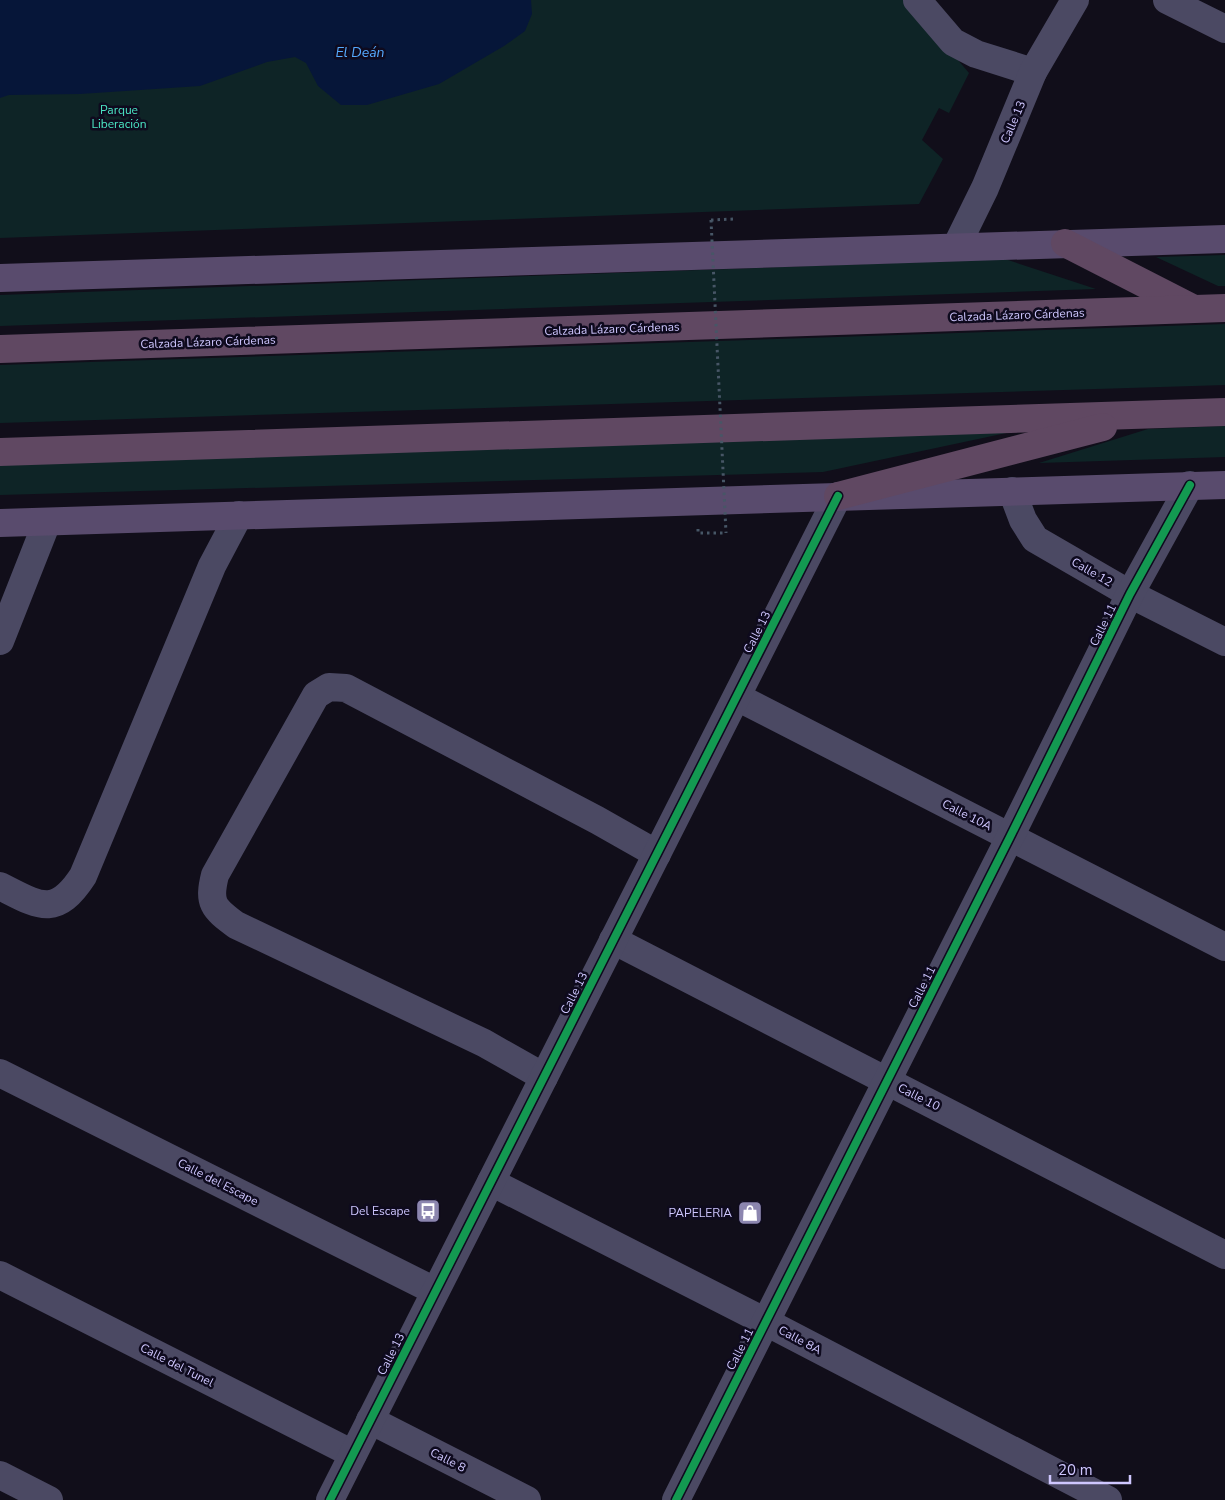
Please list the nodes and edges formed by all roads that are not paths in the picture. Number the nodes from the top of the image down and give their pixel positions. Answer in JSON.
{"nodes":[{"id":1,"x":917,"y":0,"type":"edge"},
{"id":2,"x":1075,"y":0,"type":"edge"},
{"id":3,"x":1167,"y":0,"type":"edge"},
{"id":4,"x":1225,"y":29,"type":"edge"},
{"id":5,"x":1033,"y":72,"type":"junction"},
{"id":6,"x":1225,"y":239,"type":"edge"},
{"id":7,"x":1065,"y":244,"type":"junction"},
{"id":8,"x":956,"y":247,"type":"junction"},
{"id":9,"x":0,"y":278,"type":"edge"},
{"id":10,"x":1225,"y":308,"type":"edge"},
{"id":11,"x":1194,"y":309,"type":"junction"},
{"id":12,"x":0,"y":349,"type":"edge"},
{"id":13,"x":1225,"y":412,"type":"edge"},
{"id":14,"x":1152,"y":414,"type":"junction"},
{"id":15,"x":0,"y":452,"type":"edge"},
{"id":16,"x":1190,"y":485,"type":"junction"},
{"id":17,"x":1225,"y":485,"type":"edge"},
{"id":18,"x":1012,"y":491,"type":"junction"},
{"id":19,"x":838,"y":496,"type":"junction"},
{"id":20,"x":240,"y":516,"type":"junction"},
{"id":21,"x":47,"y":522,"type":"junction"},
{"id":22,"x":0,"y":523,"type":"edge"},
{"id":23,"x":1130,"y":594,"type":"junction"},
{"id":24,"x":0,"y":641,"type":"edge"},
{"id":25,"x":1225,"y":642,"type":"edge"},
{"id":26,"x":736,"y":697,"type":"junction"},
{"id":27,"x":1010,"y":837,"type":"junction"},
{"id":28,"x":657,"y":854,"type":"junction"},
{"id":29,"x":0,"y":886,"type":"edge"},
{"id":30,"x":614,"y":940,"type":"junction"},
{"id":31,"x":1225,"y":947,"type":"edge"},
{"id":32,"x":0,"y":1073,"type":"edge"},
{"id":33,"x":544,"y":1077,"type":"junction"},
{"id":34,"x":888,"y":1081,"type":"junction"},
{"id":35,"x":491,"y":1182,"type":"junction"},
{"id":36,"x":1225,"y":1254,"type":"edge"},
{"id":37,"x":0,"y":1275,"type":"edge"},
{"id":38,"x":435,"y":1291,"type":"junction"},
{"id":39,"x":766,"y":1322,"type":"junction"},
{"id":40,"x":370,"y":1420,"type":"junction"},
{"id":41,"x":353,"y":1454,"type":"junction"},
{"id":42,"x":0,"y":1475,"type":"edge"},
{"id":43,"x":49,"y":1500,"type":"edge"},
{"id":44,"x":330,"y":1500,"type":"edge"},
{"id":45,"x":527,"y":1500,"type":"edge"},
{"id":46,"x":676,"y":1500,"type":"edge"},
{"id":47,"x":1108,"y":1500,"type":"edge"}],
"edges":[{"from":1,"to":5,"type":"street"},
{"from":2,"to":5,"type":"street","name":"Calle 13"},
{"from":3,"to":4,"type":"street"},
{"from":5,"to":8,"type":"street","name":"Calle 13"},
{"from":6,"to":7,"type":"main road"},
{"from":7,"to":8,"type":"main road"},
{"from":7,"to":11,"type":"highway"},
{"from":8,"to":9,"type":"main road"},
{"from":10,"to":11,"type":"highway","name":"Calzada Lázaro Cárdenas"},
{"from":11,"to":12,"type":"highway","name":"Calzada Lázaro Cárdenas"},
{"from":13,"to":14,"type":"highway"},
{"from":14,"to":15,"type":"highway"},
{"from":14,"to":19,"type":"highway"},
{"from":16,"to":17,"type":"main road"},
{"from":16,"to":18,"type":"main road"},
{"from":16,"to":23,"type":"street","name":"Calle 11"},
{"from":18,"to":19,"type":"main road"},
{"from":18,"to":23,"type":"street","name":"Calle 12"},
{"from":19,"to":20,"type":"main road"},
{"from":19,"to":26,"type":"street","name":"Calle 13"},
{"from":20,"to":21,"type":"main road"},
{"from":20,"to":29,"type":"street"},
{"from":21,"to":22,"type":"main road"},
{"from":21,"to":24,"type":"street"},
{"from":23,"to":25,"type":"street","name":"Calle 12"},
{"from":23,"to":27,"type":"street","name":"Calle 11"},
{"from":26,"to":27,"type":"street","name":"Calle 10A"},
{"from":26,"to":28,"type":"street","name":"Calle 13"},
{"from":27,"to":31,"type":"street","name":"Calle 10A"},
{"from":27,"to":34,"type":"street","name":"Calle 11"},
{"from":28,"to":30,"type":"street","name":"Calle 13"},
{"from":28,"to":33,"type":"street"},
{"from":30,"to":33,"type":"street","name":"Calle 13"},
{"from":30,"to":34,"type":"street","name":"Calle 10"},
{"from":32,"to":38,"type":"street","name":"Calle del Escape"},
{"from":33,"to":35,"type":"street","name":"Calle 13"},
{"from":34,"to":36,"type":"street","name":"Calle 10"},
{"from":34,"to":39,"type":"street","name":"Calle 11"},
{"from":35,"to":38,"type":"street","name":"Calle 13"},
{"from":35,"to":39,"type":"street","name":"Calle 8A"},
{"from":37,"to":41,"type":"street","name":"Calle del Tunel"},
{"from":38,"to":40,"type":"street","name":"Calle 13"},
{"from":39,"to":46,"type":"street","name":"Calle 11"},
{"from":39,"to":47,"type":"street","name":"Calle 8A"},
{"from":40,"to":41,"type":"street","name":"Calle 13"},
{"from":40,"to":45,"type":"street","name":"Calle 8"},
{"from":41,"to":44,"type":"street","name":"Calle 13"},
{"from":42,"to":43,"type":"street"}]}
